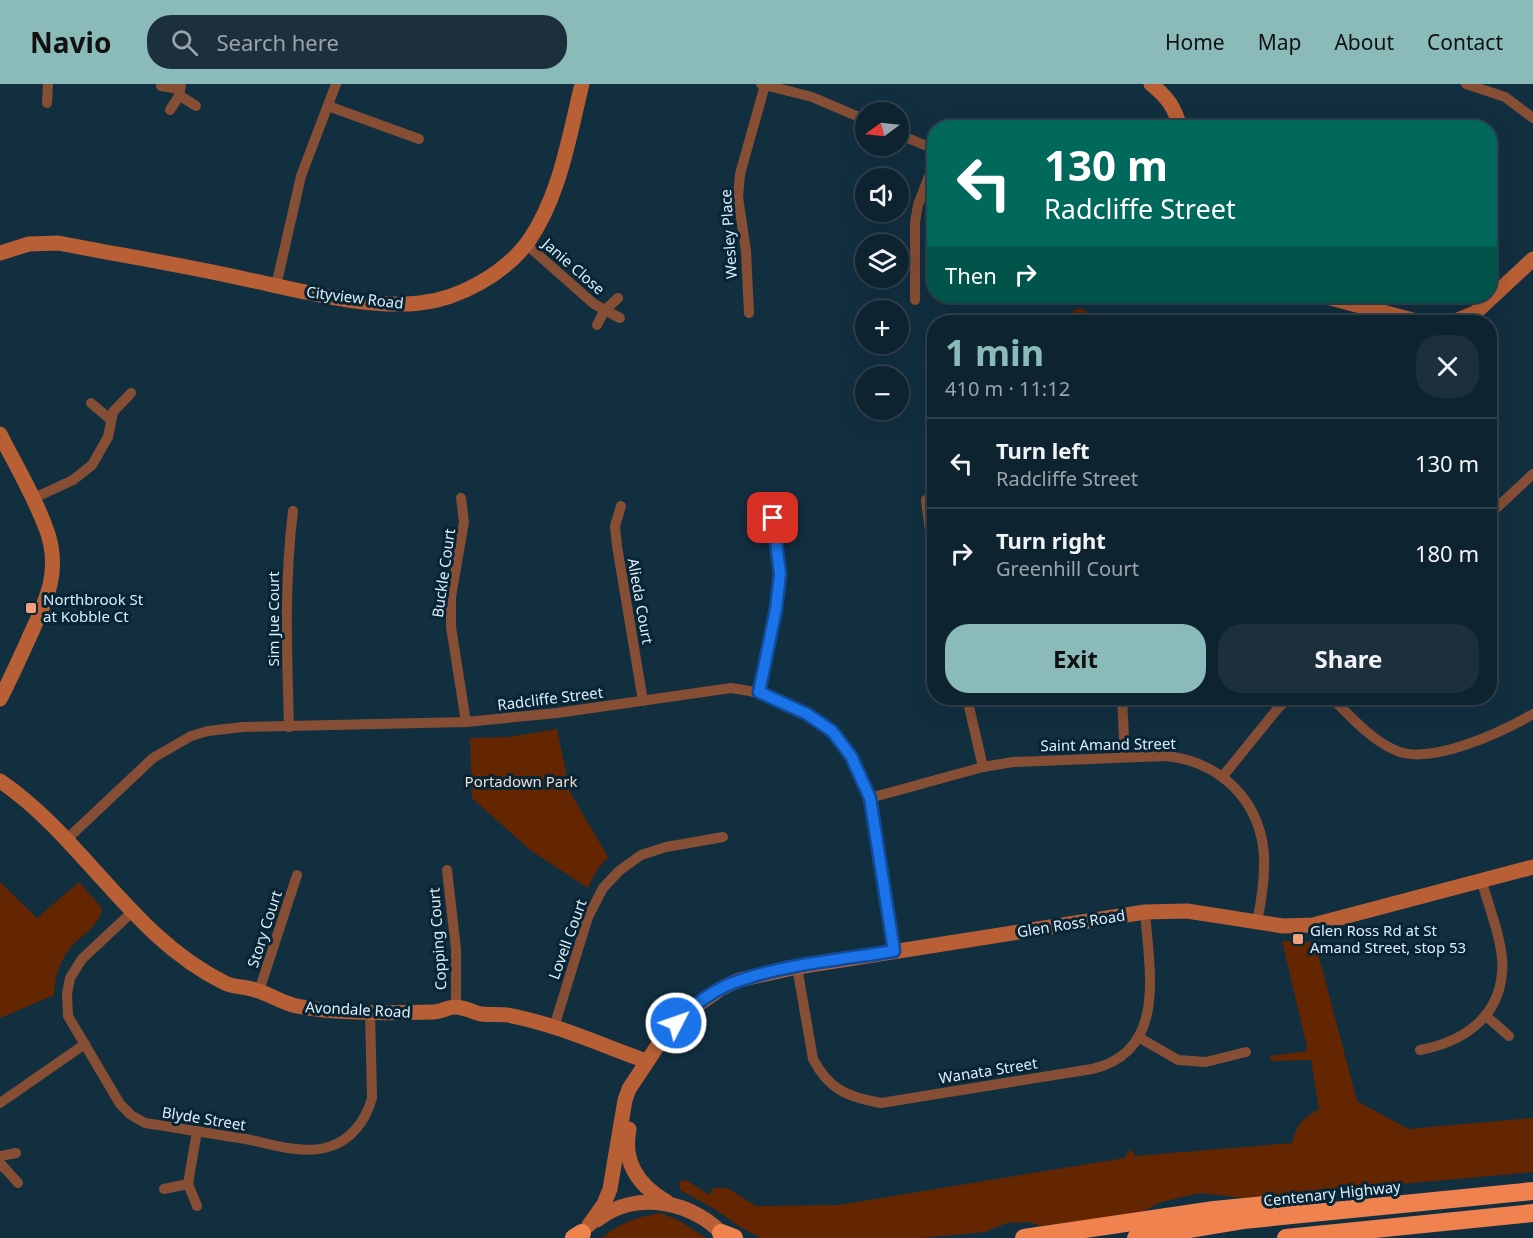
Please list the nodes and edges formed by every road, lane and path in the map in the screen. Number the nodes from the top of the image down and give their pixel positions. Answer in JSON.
{"nodes":[{"id":1,"x":48,"y":84,"type":"edge"},
{"id":2,"x":336,"y":84,"type":"edge"},
{"id":3,"x":582,"y":84,"type":"edge"},
{"id":4,"x":1151,"y":84,"type":"edge"},
{"id":5,"x":1466,"y":84,"type":"edge"},
{"id":6,"x":763,"y":85,"type":"edge"},
{"id":7,"x":161,"y":86,"type":"dead end"},
{"id":8,"x":180,"y":89,"type":"edge"},
{"id":9,"x":47,"y":103,"type":"dead end"},
{"id":10,"x":196,"y":106,"type":"dead end"},
{"id":11,"x":328,"y":106,"type":"junction"},
{"id":12,"x":170,"y":111,"type":"dead end"},
{"id":13,"x":855,"y":116,"type":"edge"},
{"id":14,"x":1533,"y":118,"type":"edge"},
{"id":15,"x":1178,"y":120,"type":"edge"},
{"id":16,"x":909,"y":139,"type":"edge"},
{"id":17,"x":419,"y":140,"type":"dead end"},
{"id":18,"x":927,"y":146,"type":"edge"},
{"id":19,"x":927,"y":181,"type":"edge"},
{"id":20,"x":526,"y":244,"type":"junction"},
{"id":21,"x":0,"y":253,"type":"edge"},
{"id":22,"x":1533,"y":259,"type":"edge"},
{"id":23,"x":276,"y":286,"type":"junction"},
{"id":24,"x":1497,"y":293,"type":"edge"},
{"id":25,"x":618,"y":297,"type":"dead end"},
{"id":26,"x":915,"y":300,"type":"dead end"},
{"id":27,"x":1361,"y":303,"type":"edge"},
{"id":28,"x":1486,"y":303,"type":"edge"},
{"id":29,"x":604,"y":310,"type":"junction"},
{"id":30,"x":749,"y":313,"type":"dead end"},
{"id":31,"x":1398,"y":315,"type":"edge"},
{"id":32,"x":1470,"y":315,"type":"edge"},
{"id":33,"x":620,"y":318,"type":"dead end"},
{"id":34,"x":597,"y":325,"type":"dead end"},
{"id":35,"x":131,"y":393,"type":"dead end"},
{"id":36,"x":91,"y":403,"type":"dead end"},
{"id":37,"x":111,"y":420,"type":"junction"},
{"id":38,"x":0,"y":434,"type":"edge"},
{"id":39,"x":1533,"y":474,"type":"edge"},
{"id":40,"x":461,"y":498,"type":"dead end"},
{"id":41,"x":32,"y":499,"type":"junction"},
{"id":42,"x":926,"y":500,"type":"dead end"},
{"id":43,"x":621,"y":506,"type":"dead end"},
{"id":44,"x":1497,"y":507,"type":"edge"},
{"id":45,"x":927,"y":508,"type":"edge"},
{"id":46,"x":294,"y":512,"type":"dead end"},
{"id":47,"x":773,"y":518,"type":"dead end"},
{"id":48,"x":759,"y":692,"type":"junction"},
{"id":49,"x":0,"y":699,"type":"edge"},
{"id":50,"x":643,"y":701,"type":"junction"},
{"id":51,"x":969,"y":705,"type":"edge"},
{"id":52,"x":1122,"y":705,"type":"edge"},
{"id":53,"x":1283,"y":705,"type":"edge"},
{"id":54,"x":1339,"y":705,"type":"edge"},
{"id":55,"x":1533,"y":714,"type":"edge"},
{"id":56,"x":466,"y":722,"type":"junction"},
{"id":57,"x":289,"y":727,"type":"junction"},
{"id":58,"x":1125,"y":757,"type":"junction"},
{"id":59,"x":983,"y":767,"type":"junction"},
{"id":60,"x":1223,"y":776,"type":"junction"},
{"id":61,"x":0,"y":781,"type":"edge"},
{"id":62,"x":870,"y":798,"type":"junction"},
{"id":63,"x":723,"y":837,"type":"dead end"},
{"id":64,"x":67,"y":838,"type":"junction"},
{"id":65,"x":1533,"y":867,"type":"edge"},
{"id":66,"x":447,"y":870,"type":"dead end"},
{"id":67,"x":297,"y":875,"type":"dead end"},
{"id":68,"x":1482,"y":882,"type":"junction"},
{"id":69,"x":1145,"y":912,"type":"junction"},
{"id":70,"x":131,"y":913,"type":"junction"},
{"id":71,"x":1257,"y":922,"type":"junction"},
{"id":72,"x":894,"y":951,"type":"junction"},
{"id":73,"x":797,"y":967,"type":"junction"},
{"id":74,"x":259,"y":991,"type":"junction"},
{"id":75,"x":456,"y":1007,"type":"junction"},
{"id":76,"x":370,"y":1011,"type":"junction"},
{"id":77,"x":1486,"y":1016,"type":"junction"},
{"id":78,"x":554,"y":1027,"type":"junction"},
{"id":79,"x":1509,"y":1036,"type":"dead end"},
{"id":80,"x":1140,"y":1038,"type":"junction"},
{"id":81,"x":85,"y":1044,"type":"junction"},
{"id":82,"x":1420,"y":1050,"type":"dead end"},
{"id":83,"x":1246,"y":1052,"type":"dead end"},
{"id":84,"x":644,"y":1066,"type":"junction"},
{"id":85,"x":0,"y":1103,"type":"edge"},
{"id":86,"x":197,"y":1131,"type":"junction"},
{"id":87,"x":16,"y":1153,"type":"dead end"},
{"id":88,"x":1,"y":1162,"type":"edge"},
{"id":89,"x":18,"y":1183,"type":"dead end"},
{"id":90,"x":188,"y":1184,"type":"junction"},
{"id":91,"x":164,"y":1189,"type":"dead end"},
{"id":92,"x":1533,"y":1191,"type":"edge"},
{"id":93,"x":672,"y":1204,"type":"junction"},
{"id":94,"x":197,"y":1206,"type":"dead end"},
{"id":95,"x":1364,"y":1208,"type":"junction"},
{"id":96,"x":1533,"y":1213,"type":"edge"},
{"id":97,"x":581,"y":1234,"type":"edge"},
{"id":98,"x":727,"y":1236,"type":"edge"},
{"id":99,"x":1024,"y":1238,"type":"edge"},
{"id":100,"x":1136,"y":1238,"type":"edge"},
{"id":101,"x":1290,"y":1238,"type":"edge"}],
"edges":[{"from":1,"to":9,"type":"street"},
{"from":2,"to":11,"type":"street"},
{"from":3,"to":20,"type":"street","name":"Cityview Road"},
{"from":4,"to":15,"type":"street"},
{"from":5,"to":14,"type":"street"},
{"from":6,"to":13,"type":"street"},
{"from":6,"to":30,"type":"street","name":"Wesley Place"},
{"from":7,"to":8,"type":"street"},
{"from":8,"to":10,"type":"street"},
{"from":8,"to":12,"type":"street"},
{"from":11,"to":17,"type":"street"},
{"from":11,"to":23,"type":"street"},
{"from":16,"to":18,"type":"street"},
{"from":19,"to":26,"type":"street"},
{"from":20,"to":23,"type":"street","name":"Cityview Road"},
{"from":20,"to":29,"type":"street","name":"Janie Close"},
{"from":21,"to":23,"type":"street","name":"Cityview Road"},
{"from":22,"to":24,"type":"street"},
{"from":25,"to":29,"type":"street","name":"Janie Close"},
{"from":27,"to":31,"type":"street"},
{"from":28,"to":32,"type":"street"},
{"from":29,"to":33,"type":"street","name":"Janie Close"},
{"from":29,"to":34,"type":"street","name":"Janie Close"},
{"from":35,"to":37,"type":"street"},
{"from":36,"to":37,"type":"street"},
{"from":37,"to":41,"type":"street"},
{"from":38,"to":41,"type":"street"},
{"from":39,"to":44,"type":"street"},
{"from":40,"to":56,"type":"street","name":"Buckle Court"},
{"from":41,"to":49,"type":"street"},
{"from":42,"to":45,"type":"street"},
{"from":43,"to":50,"type":"street","name":"Alieda Court"},
{"from":46,"to":57,"type":"street","name":"Sim Jue Court"},
{"from":47,"to":48,"type":"street"},
{"from":48,"to":50,"type":"street","name":"Radcliffe Street"},
{"from":48,"to":62,"type":"street","name":"Radcliffe Street"},
{"from":50,"to":56,"type":"street","name":"Radcliffe Street"},
{"from":51,"to":59,"type":"street"},
{"from":52,"to":58,"type":"street"},
{"from":53,"to":60,"type":"street"},
{"from":54,"to":55,"type":"street"},
{"from":56,"to":57,"type":"street","name":"Radcliffe Street"},
{"from":57,"to":64,"type":"street","name":"Radcliffe Street"},
{"from":58,"to":59,"type":"street","name":"Saint Amand Street"},
{"from":58,"to":60,"type":"street","name":"Saint Amand Street"},
{"from":59,"to":62,"type":"street","name":"Saint Amand Street"},
{"from":60,"to":71,"type":"street","name":"Saint Amand Street"},
{"from":61,"to":64,"type":"street","name":"Avondale Road"},
{"from":62,"to":72,"type":"street","name":"Radcliffe Street"},
{"from":63,"to":78,"type":"street","name":"Lovell Court"},
{"from":64,"to":70,"type":"street","name":"Avondale Road"},
{"from":65,"to":68,"type":"street","name":"Glen Ross Road"},
{"from":66,"to":75,"type":"street","name":"Copping Court"},
{"from":67,"to":74,"type":"street","name":"Story Court"},
{"from":68,"to":71,"type":"street","name":"Glen Ross Road"},
{"from":68,"to":77,"type":"street"},
{"from":69,"to":71,"type":"street","name":"Glen Ross Road"},
{"from":69,"to":72,"type":"street","name":"Glen Ross Road"},
{"from":69,"to":80,"type":"street"},
{"from":70,"to":74,"type":"street","name":"Avondale Road"},
{"from":70,"to":81,"type":"street","name":"Blyde Street"},
{"from":72,"to":73,"type":"street","name":"Glen Ross Road"},
{"from":73,"to":80,"type":"street","name":"Wanata Street"},
{"from":73,"to":84,"type":"street","name":"Glen Ross Road"},
{"from":74,"to":76,"type":"street","name":"Avondale Road"},
{"from":75,"to":76,"type":"street","name":"Avondale Road"},
{"from":75,"to":78,"type":"street","name":"Avondale Road"},
{"from":76,"to":86,"type":"street","name":"Blyde Street"},
{"from":77,"to":79,"type":"street"},
{"from":77,"to":82,"type":"street"},
{"from":78,"to":84,"type":"street","name":"Avondale Road"},
{"from":80,"to":83,"type":"street"},
{"from":81,"to":85,"type":"street"},
{"from":81,"to":86,"type":"street","name":"Blyde Street"},
{"from":84,"to":93,"type":"street","name":"Glen Ross Road"},
{"from":84,"to":97,"type":"street","name":"Glen Ross Road"},
{"from":86,"to":90,"type":"street"},
{"from":87,"to":88,"type":"street"},
{"from":88,"to":89,"type":"street"},
{"from":90,"to":91,"type":"street"},
{"from":90,"to":94,"type":"street"},
{"from":92,"to":95,"type":"highway","name":"Centenary Highway"},
{"from":93,"to":97,"type":"street"},
{"from":93,"to":98,"type":"street"},
{"from":95,"to":99,"type":"highway"},
{"from":95,"to":100,"type":"highway","name":"Centenary Highway"},
{"from":96,"to":101,"type":"highway"}]}
